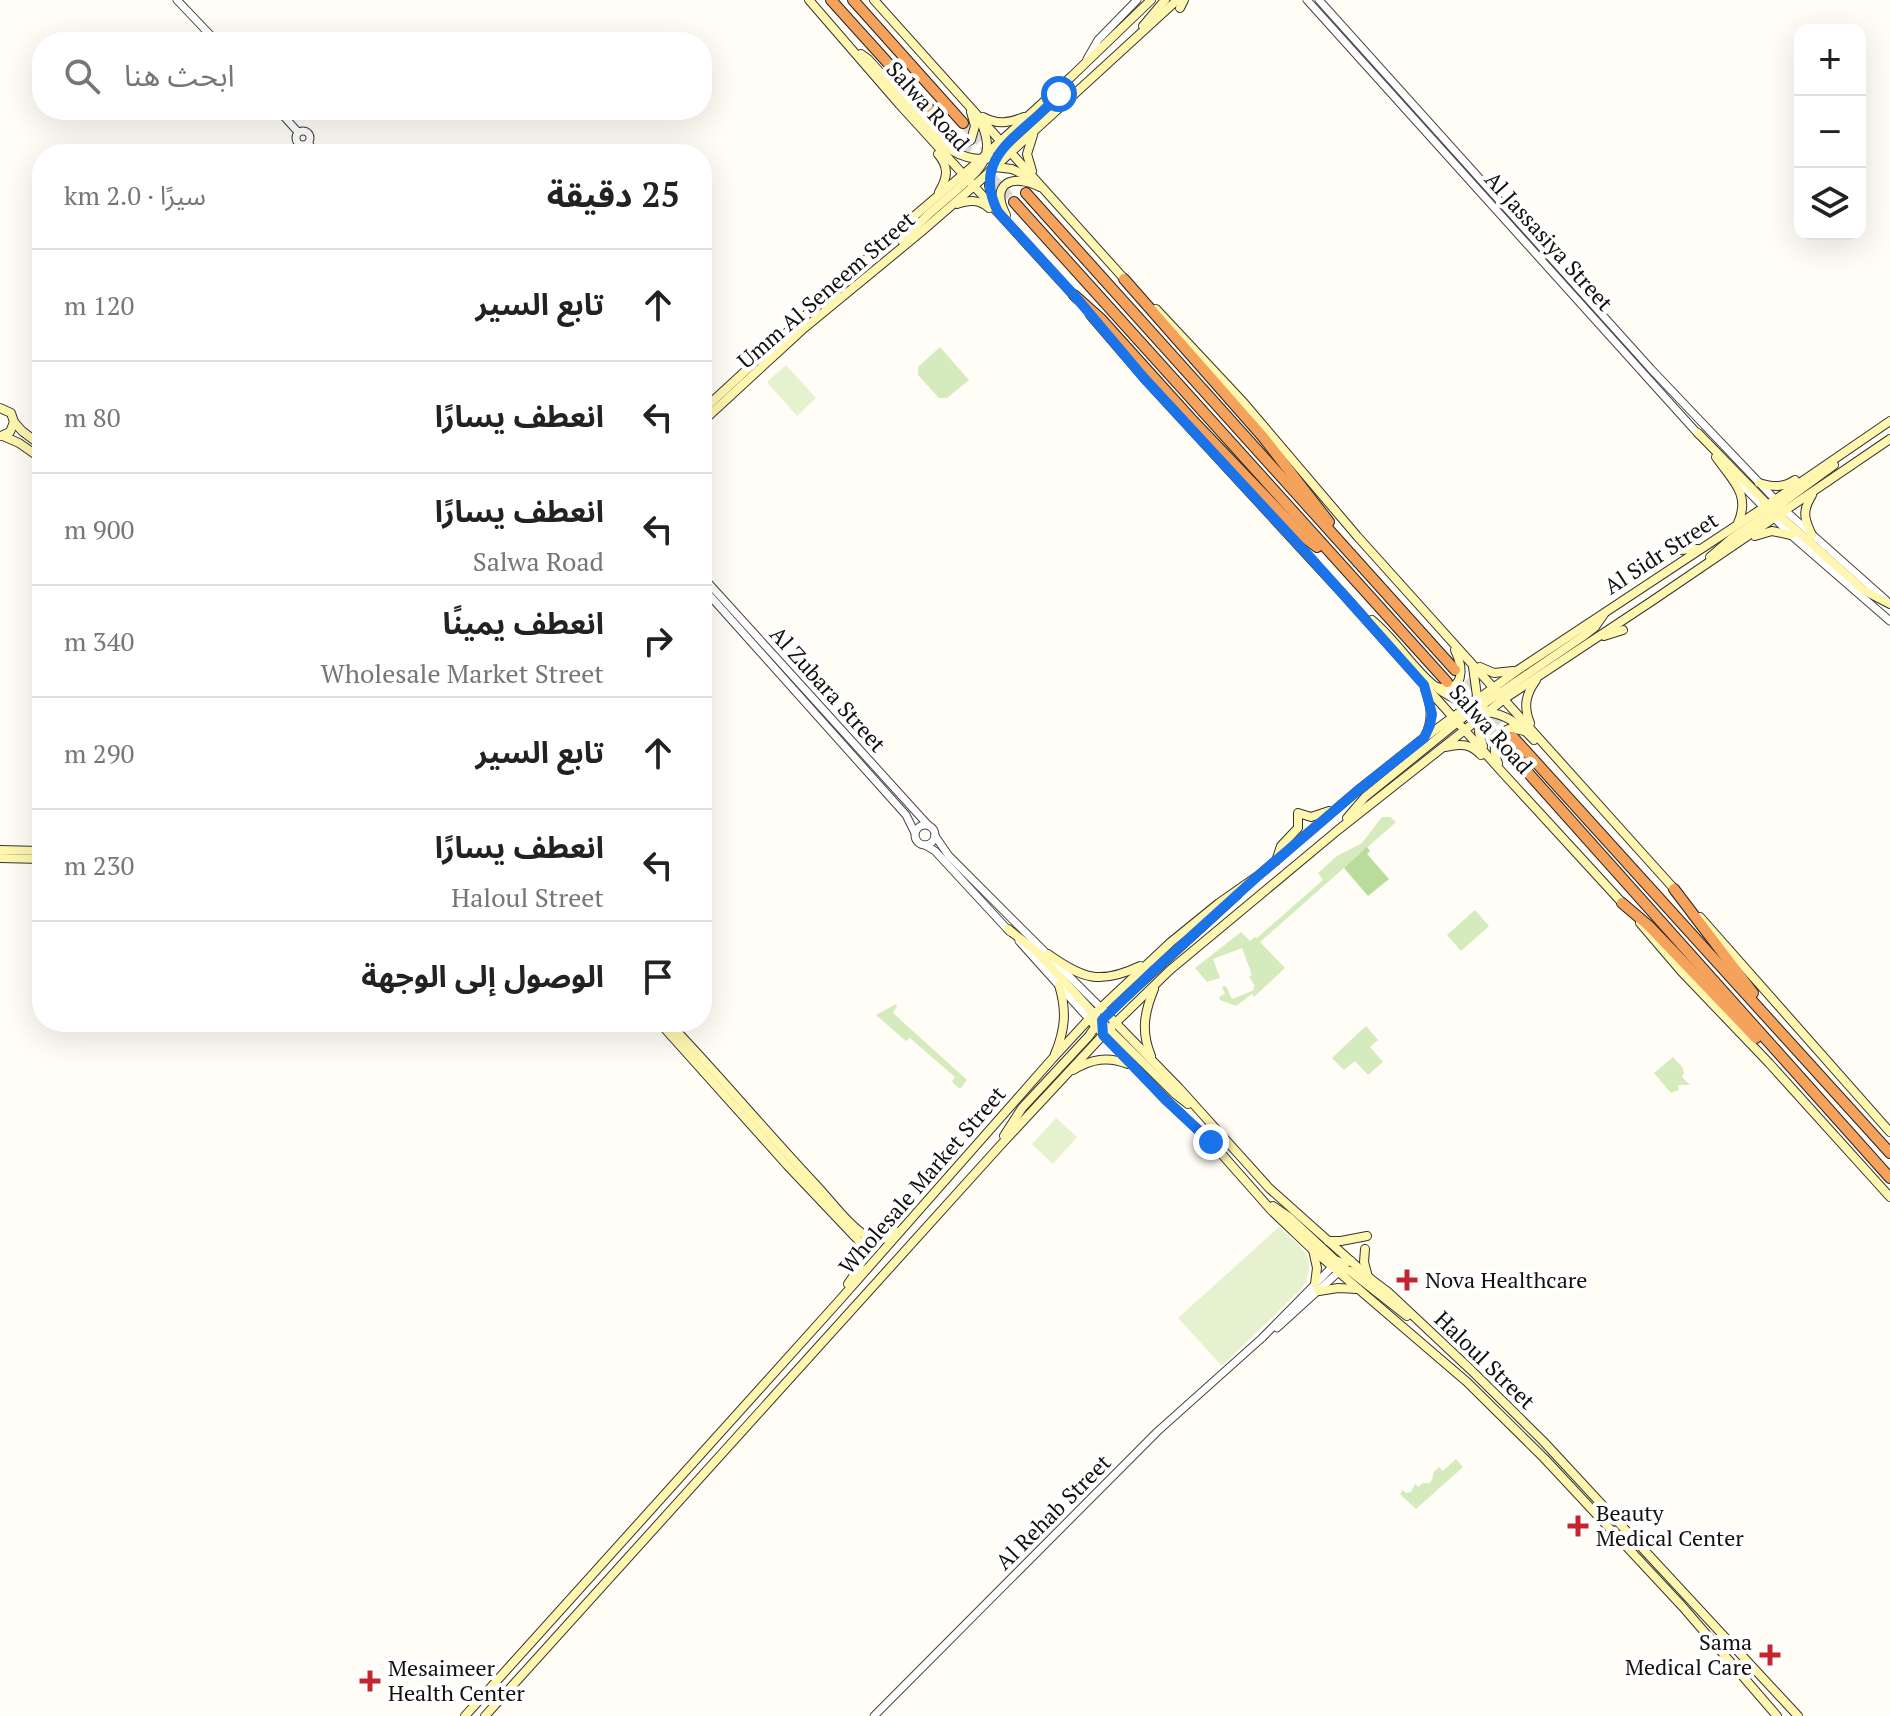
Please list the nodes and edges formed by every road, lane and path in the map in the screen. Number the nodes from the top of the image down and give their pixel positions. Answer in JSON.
{"nodes":[{"id":1,"x":177,"y":0,"type":"edge"},
{"id":2,"x":809,"y":0,"type":"edge"},
{"id":3,"x":831,"y":0,"type":"edge"},
{"id":4,"x":853,"y":0,"type":"edge"},
{"id":5,"x":874,"y":0,"type":"edge"},
{"id":6,"x":1137,"y":0,"type":"edge"},
{"id":7,"x":1151,"y":0,"type":"edge"},
{"id":8,"x":1165,"y":0,"type":"edge"},
{"id":9,"x":1307,"y":0,"type":"edge"},
{"id":10,"x":1319,"y":0,"type":"edge"},
{"id":11,"x":1180,"y":3,"type":"edge"},
{"id":12,"x":207,"y":32,"type":"edge"},
{"id":13,"x":1130,"y":43,"type":"junction"},
{"id":14,"x":851,"y":46,"type":"junction"},
{"id":15,"x":1082,"y":66,"type":"junction"},
{"id":16,"x":1072,"y":76,"type":"junction"},
{"id":17,"x":1400,"y":83,"type":"dead end"},
{"id":18,"x":1400,"y":100,"type":"junction"},
{"id":19,"x":965,"y":102,"type":"junction"},
{"id":20,"x":977,"y":114,"type":"junction"},
{"id":21,"x":1028,"y":116,"type":"junction"},
{"id":22,"x":287,"y":120,"type":"edge"},
{"id":23,"x":915,"y":121,"type":"junction"},
{"id":24,"x":963,"y":123,"type":"tunnel mouth"},
{"id":25,"x":1033,"y":133,"type":"junction"},
{"id":26,"x":952,"y":134,"type":"tunnel mouth"},
{"id":27,"x":943,"y":143,"type":"junction"},
{"id":28,"x":299,"y":144,"type":"edge"},
{"id":29,"x":1006,"y":146,"type":"junction"},
{"id":30,"x":988,"y":163,"type":"junction"},
{"id":31,"x":968,"y":180,"type":"junction"},
{"id":32,"x":1042,"y":185,"type":"junction"},
{"id":33,"x":1026,"y":193,"type":"tunnel mouth"},
{"id":34,"x":934,"y":200,"type":"junction"},
{"id":35,"x":1014,"y":202,"type":"tunnel mouth"},
{"id":36,"x":952,"y":205,"type":"junction"},
{"id":37,"x":1504,"y":211,"type":"junction"},
{"id":38,"x":998,"y":212,"type":"junction"},
{"id":39,"x":1015,"y":231,"type":"junction"},
{"id":40,"x":1535,"y":232,"type":"dead end"},
{"id":41,"x":1537,"y":242,"type":"junction"},
{"id":42,"x":1027,"y":244,"type":"junction"},
{"id":43,"x":899,"y":249,"type":"junction"},
{"id":44,"x":1124,"y":279,"type":"junction"},
{"id":45,"x":1074,"y":295,"type":"junction"},
{"id":46,"x":1590,"y":301,"type":"junction"},
{"id":47,"x":1600,"y":304,"type":"dead end"},
{"id":48,"x":712,"y":402,"type":"edge"},
{"id":49,"x":0,"y":408,"type":"edge"},
{"id":50,"x":712,"y":413,"type":"edge"},
{"id":51,"x":1709,"y":420,"type":"dead end"},
{"id":52,"x":1890,"y":421,"type":"edge"},
{"id":53,"x":14,"y":422,"type":"junction"},
{"id":54,"x":1710,"y":430,"type":"junction"},
{"id":55,"x":1693,"y":431,"type":"junction"},
{"id":56,"x":2,"y":436,"type":"edge"},
{"id":57,"x":32,"y":438,"type":"edge"},
{"id":58,"x":1890,"y":439,"type":"edge"},
{"id":59,"x":1847,"y":449,"type":"junction"},
{"id":60,"x":32,"y":452,"type":"edge"},
{"id":61,"x":1716,"y":457,"type":"junction"},
{"id":62,"x":1759,"y":483,"type":"junction"},
{"id":63,"x":1815,"y":490,"type":"junction"},
{"id":64,"x":1774,"y":509,"type":"junction"},
{"id":65,"x":1738,"y":523,"type":"junction"},
{"id":66,"x":1791,"y":535,"type":"junction"},
{"id":67,"x":1812,"y":535,"type":"junction"},
{"id":68,"x":1739,"y":542,"type":"junction"},
{"id":69,"x":1699,"y":549,"type":"junction"},
{"id":70,"x":1680,"y":550,"type":"dead end"},
{"id":71,"x":1353,"y":557,"type":"junction"},
{"id":72,"x":1817,"y":558,"type":"junction"},
{"id":73,"x":1340,"y":565,"type":"junction"},
{"id":74,"x":1819,"y":568,"type":"dead end"},
{"id":75,"x":1695,"y":572,"type":"junction"},
{"id":76,"x":712,"y":587,"type":"edge"},
{"id":77,"x":712,"y":598,"type":"edge"},
{"id":78,"x":1652,"y":601,"type":"junction"},
{"id":79,"x":1890,"y":604,"type":"edge"},
{"id":80,"x":1605,"y":611,"type":"junction"},
{"id":81,"x":1636,"y":621,"type":"dead end"},
{"id":82,"x":1890,"y":621,"type":"edge"},
{"id":83,"x":1623,"y":630,"type":"dead end"},
{"id":84,"x":1450,"y":639,"type":"junction"},
{"id":85,"x":1592,"y":640,"type":"junction"},
{"id":86,"x":1472,"y":663,"type":"junction"},
{"id":87,"x":1455,"y":670,"type":"tunnel mouth"},
{"id":88,"x":1518,"y":670,"type":"junction"},
{"id":89,"x":1538,"y":676,"type":"junction"},
{"id":90,"x":1447,"y":682,"type":"tunnel mouth"},
{"id":91,"x":1428,"y":685,"type":"junction"},
{"id":92,"x":1499,"y":693,"type":"junction"},
{"id":93,"x":1477,"y":709,"type":"junction"},
{"id":94,"x":1458,"y":723,"type":"junction"},
{"id":95,"x":1532,"y":734,"type":"junction"},
{"id":96,"x":1513,"y":737,"type":"tunnel mouth"},
{"id":97,"x":1424,"y":738,"type":"junction"},
{"id":98,"x":1505,"y":747,"type":"tunnel mouth"},
{"id":99,"x":1442,"y":748,"type":"junction"},
{"id":100,"x":1486,"y":754,"type":"junction"},
{"id":101,"x":1502,"y":772,"type":"junction"},
{"id":102,"x":1512,"y":783,"type":"junction"},
{"id":103,"x":1356,"y":792,"type":"junction"},
{"id":104,"x":928,"y":825,"type":"junction"},
{"id":105,"x":1338,"y":830,"type":"junction"},
{"id":106,"x":915,"y":833,"type":"junction"},
{"id":107,"x":935,"y":836,"type":"junction"},
{"id":108,"x":925,"y":845,"type":"junction"},
{"id":109,"x":0,"y":850,"type":"edge"},
{"id":110,"x":32,"y":851,"type":"edge"},
{"id":111,"x":0,"y":858,"type":"edge"},
{"id":112,"x":32,"y":859,"type":"edge"},
{"id":113,"x":1276,"y":861,"type":"junction"},
{"id":114,"x":1259,"y":875,"type":"junction"},
{"id":115,"x":1674,"y":889,"type":"junction"},
{"id":116,"x":1622,"y":903,"type":"junction"},
{"id":117,"x":1008,"y":929,"type":"junction"},
{"id":118,"x":1048,"y":954,"type":"junction"},
{"id":119,"x":1148,"y":963,"type":"junction"},
{"id":120,"x":1155,"y":984,"type":"junction"},
{"id":121,"x":1059,"y":985,"type":"junction"},
{"id":122,"x":1101,"y":1021,"type":"junction"},
{"id":123,"x":1774,"y":1024,"type":"junction"},
{"id":124,"x":668,"y":1032,"type":"edge"},
{"id":125,"x":678,"y":1032,"type":"edge"},
{"id":126,"x":1053,"y":1058,"type":"junction"},
{"id":127,"x":1155,"y":1064,"type":"junction"},
{"id":128,"x":1133,"y":1066,"type":"junction"},
{"id":129,"x":1794,"y":1071,"type":"junction"},
{"id":130,"x":1064,"y":1076,"type":"junction"},
{"id":131,"x":1205,"y":1117,"type":"junction"},
{"id":132,"x":1890,"y":1132,"type":"edge"},
{"id":133,"x":998,"y":1148,"type":"junction"},
{"id":134,"x":1890,"y":1153,"type":"edge"},
{"id":135,"x":1890,"y":1178,"type":"edge"},
{"id":136,"x":1259,"y":1196,"type":"junction"},
{"id":137,"x":1890,"y":1197,"type":"edge"},
{"id":138,"x":907,"y":1224,"type":"junction"},
{"id":139,"x":1367,"y":1236,"type":"dead end"},
{"id":140,"x":1328,"y":1241,"type":"junction"},
{"id":141,"x":1365,"y":1249,"type":"dead end"},
{"id":142,"x":1313,"y":1250,"type":"junction"},
{"id":143,"x":1342,"y":1264,"type":"junction"},
{"id":144,"x":1372,"y":1280,"type":"junction"},
{"id":145,"x":1317,"y":1287,"type":"junction"},
{"id":146,"x":1359,"y":1289,"type":"junction"},
{"id":147,"x":838,"y":1302,"type":"junction"},
{"id":148,"x":1427,"y":1330,"type":"junction"},
{"id":149,"x":1471,"y":1370,"type":"junction"},
{"id":150,"x":1486,"y":1377,"type":"dead end"},
{"id":151,"x":1544,"y":1458,"type":"junction"},
{"id":152,"x":1549,"y":1472,"type":"dead end"},
{"id":153,"x":1577,"y":1476,"type":"junction"},
{"id":154,"x":1590,"y":1478,"type":"dead end"},
{"id":155,"x":1621,"y":1515,"type":"dead end"},
{"id":156,"x":1625,"y":1529,"type":"junction"},
{"id":157,"x":465,"y":1716,"type":"edge"},
{"id":158,"x":485,"y":1716,"type":"edge"},
{"id":159,"x":874,"y":1716,"type":"edge"},
{"id":160,"x":1777,"y":1716,"type":"edge"},
{"id":161,"x":1798,"y":1716,"type":"edge"}],
"edges":[{"from":1,"to":12,"type":"street"},
{"from":2,"to":14,"type":"main road","name":"Salwa Road"},
{"from":3,"to":26,"type":"highway","name":"Salwa Road"},
{"from":4,"to":24,"type":"highway","name":"Salwa Road"},
{"from":5,"to":19,"type":"main road","name":"Salwa Road"},
{"from":6,"to":15,"type":"street"},
{"from":7,"to":15,"type":"main road"},
{"from":8,"to":13,"type":"main road"},
{"from":9,"to":18,"type":"street","name":"Al Jassasiya Street"},
{"from":10,"to":18,"type":"street","name":"Al Jassasiya Street"},
{"from":11,"to":13,"type":"main road"},
{"from":13,"to":25,"type":"main road"},
{"from":14,"to":23,"type":"main road","name":"Salwa Road"},
{"from":14,"to":27,"type":"main road"},
{"from":15,"to":16,"type":"main road"},
{"from":16,"to":21,"type":"main road"},
{"from":16,"to":29,"type":"main road"},
{"from":17,"to":18,"type":"street"},
{"from":18,"to":37,"type":"street","name":"Al Jassasiya Street"},
{"from":18,"to":37,"type":"street","name":"Al Jassasiya Street"},
{"from":19,"to":20,"type":"main road","name":"Salwa Road"},
{"from":19,"to":27,"type":"main road"},
{"from":20,"to":21,"type":"main road"},
{"from":20,"to":29,"type":"main road","name":"Salwa Road"},
{"from":20,"to":30,"type":"main road"},
{"from":21,"to":29,"type":"main road"},
{"from":22,"to":28,"type":"street"},
{"from":23,"to":31,"type":"main road","name":"Salwa Road"},
{"from":23,"to":34,"type":"main road"},
{"from":25,"to":29,"type":"main road"},
{"from":25,"to":32,"type":"main road"},
{"from":27,"to":30,"type":"main road"},
{"from":29,"to":30,"type":"main road"},
{"from":29,"to":30,"type":"main road"},
{"from":29,"to":32,"type":"main road","name":"Salwa Road"},
{"from":30,"to":31,"type":"main road"},
{"from":30,"to":31,"type":"main road"},
{"from":30,"to":32,"type":"main road"},
{"from":30,"to":38,"type":"main road"},
{"from":31,"to":34,"type":"main road","name":"Umm Al Seneem Street"},
{"from":31,"to":36,"type":"main road","name":"Umm Al Seneem Street"},
{"from":31,"to":38,"type":"main road","name":"Salwa Road"},
{"from":31,"to":43,"type":"main road"},
{"from":32,"to":39,"type":"main road"},
{"from":32,"to":44,"type":"main road","name":"Salwa Road"},
{"from":33,"to":71,"type":"highway","name":"Salwa Road"},
{"from":34,"to":48,"type":"main road","name":"Umm Al Seneem Street"},
{"from":35,"to":73,"type":"highway","name":"Salwa Road"},
{"from":36,"to":42,"type":"main road"},
{"from":36,"to":43,"type":"main road","name":"Umm Al Seneem Street"},
{"from":37,"to":41,"type":"street","name":"Al Jassasiya Street"},
{"from":37,"to":55,"type":"street","name":"Al Jassasiya Street"},
{"from":38,"to":39,"type":"main road","name":"Salwa Road"},
{"from":39,"to":42,"type":"main road","name":"Salwa Road"},
{"from":40,"to":41,"type":"street"},
{"from":41,"to":46,"type":"street","name":"Al Jassasiya Street"},
{"from":42,"to":45,"type":"main road","name":"Salwa Road"},
{"from":43,"to":50,"type":"main road","name":"Umm Al Seneem Street"},
{"from":44,"to":71,"type":"highway"},
{"from":44,"to":84,"type":"main road","name":"Salwa Road"},
{"from":45,"to":73,"type":"highway"},
{"from":45,"to":91,"type":"main road","name":"Salwa Road"},
{"from":46,"to":47,"type":"street"},
{"from":46,"to":54,"type":"street","name":"Al Jassasiya Street"},
{"from":49,"to":53,"type":"main road"},
{"from":51,"to":54,"type":"street"},
{"from":52,"to":59,"type":"main road"},
{"from":53,"to":56,"type":"main road"},
{"from":53,"to":57,"type":"main road"},
{"from":54,"to":62,"type":"street","name":"Al Jassasiya Street"},
{"from":55,"to":61,"type":"street","name":"Al Jassasiya Street"},
{"from":55,"to":64,"type":"main road"},
{"from":56,"to":60,"type":"main road"},
{"from":58,"to":63,"type":"main road","name":"Al Sidr Street"},
{"from":59,"to":62,"type":"main road"},
{"from":59,"to":64,"type":"main road"},
{"from":61,"to":64,"type":"street","name":"Al Jassasiya Street"},
{"from":61,"to":65,"type":"main road"},
{"from":62,"to":64,"type":"street","name":"Al Jassasiya Street"},
{"from":63,"to":64,"type":"main road","name":"Al Sidr Street"},
{"from":63,"to":67,"type":"main road"},
{"from":64,"to":65,"type":"main road","name":"Al Sidr Street"},
{"from":64,"to":66,"type":"street"},
{"from":64,"to":67,"type":"street"},
{"from":64,"to":68,"type":"main road","name":"Al Sidr Street"},
{"from":64,"to":75,"type":"main road"},
{"from":64,"to":79,"type":"main road"},
{"from":65,"to":69,"type":"main road","name":"Al Sidr Street"},
{"from":66,"to":68,"type":"main road"},
{"from":66,"to":72,"type":"street"},
{"from":67,"to":79,"type":"street"},
{"from":68,"to":75,"type":"main road","name":"Al Sidr Street"},
{"from":69,"to":70,"type":"main road"},
{"from":69,"to":80,"type":"main road","name":"Al Sidr Street"},
{"from":71,"to":87,"type":"highway","name":"Salwa Road"},
{"from":72,"to":74,"type":"street"},
{"from":72,"to":82,"type":"street"},
{"from":73,"to":90,"type":"highway","name":"Salwa Road"},
{"from":75,"to":78,"type":"main road","name":"Al Sidr Street"},
{"from":76,"to":104,"type":"street","name":"Al Zubara Street"},
{"from":77,"to":106,"type":"street","name":"Al Zubara Street"},
{"from":78,"to":81,"type":"main road"},
{"from":78,"to":85,"type":"main road","name":"Al Sidr Street"},
{"from":80,"to":88,"type":"main road","name":"Al Sidr Street"},
{"from":80,"to":92,"type":"main road"},
{"from":83,"to":85,"type":"main road"},
{"from":84,"to":86,"type":"main road","name":"Salwa Road"},
{"from":84,"to":91,"type":"main road"},
{"from":85,"to":89,"type":"main road","name":"Al Sidr Street"},
{"from":86,"to":88,"type":"main road"},
{"from":86,"to":92,"type":"main road","name":"Salwa Road"},
{"from":86,"to":93,"type":"main road"},
{"from":88,"to":92,"type":"main road","name":"Al Sidr Street"},
{"from":89,"to":92,"type":"main road","name":"Al Sidr Street"},
{"from":89,"to":95,"type":"main road"},
{"from":91,"to":93,"type":"main road"},
{"from":91,"to":94,"type":"main road","name":"Salwa Road"},
{"from":91,"to":97,"type":"main road"},
{"from":92,"to":93,"type":"main road","name":"Al Sidr Street"},
{"from":92,"to":93,"type":"main road","name":"Al Sidr Street"},
{"from":92,"to":95,"type":"main road","name":"Salwa Road"},
{"from":93,"to":94,"type":"main road","name":"Al Sidr Street"},
{"from":93,"to":94,"type":"main road","name":"Al Sidr Street"},
{"from":93,"to":95,"type":"main road"},
{"from":93,"to":100,"type":"main road"},
{"from":94,"to":97,"type":"main road","name":"Wholesale Market Street"},
{"from":94,"to":99,"type":"main road","name":"Wholesale Market Street"},
{"from":94,"to":100,"type":"main road","name":"Salwa Road"},
{"from":94,"to":105,"type":"main road"},
{"from":95,"to":101,"type":"main road"},
{"from":95,"to":115,"type":"main road","name":"Salwa Road"},
{"from":96,"to":123,"type":"highway","name":"Salwa Road"},
{"from":97,"to":103,"type":"main road","name":"Wholesale Market Street"},
{"from":98,"to":129,"type":"highway","name":"Salwa Road"},
{"from":99,"to":102,"type":"main road"},
{"from":99,"to":105,"type":"main road","name":"Wholesale Market Street"},
{"from":100,"to":101,"type":"main road","name":"Salwa Road"},
{"from":101,"to":102,"type":"main road","name":"Salwa Road"},
{"from":102,"to":116,"type":"main road","name":"Salwa Road"},
{"from":103,"to":113,"type":"main road","name":"Wholesale Market Street"},
{"from":103,"to":113,"type":"main road"},
{"from":104,"to":106,"type":"street"},
{"from":104,"to":107,"type":"street"},
{"from":105,"to":120,"type":"main road","name":"Wholesale Market Street"},
{"from":106,"to":108,"type":"street"},
{"from":107,"to":108,"type":"street"},
{"from":107,"to":118,"type":"street"},
{"from":108,"to":117,"type":"street"},
{"from":109,"to":110,"type":"main road"},
{"from":111,"to":112,"type":"main road"},
{"from":113,"to":114,"type":"main road","name":"Wholesale Market Street"},
{"from":114,"to":119,"type":"main road","name":"Wholesale Market Street"},
{"from":114,"to":122,"type":"main road"},
{"from":115,"to":123,"type":"highway"},
{"from":115,"to":132,"type":"main road"},
{"from":116,"to":129,"type":"highway"},
{"from":116,"to":137,"type":"main road","name":"Salwa Road"},
{"from":117,"to":121,"type":"street"},
{"from":117,"to":122,"type":"main road"},
{"from":118,"to":119,"type":"main road"},
{"from":118,"to":122,"type":"street"},
{"from":119,"to":122,"type":"main road","name":"Wholesale Market Street"},
{"from":120,"to":122,"type":"main road","name":"Wholesale Market Street"},
{"from":120,"to":127,"type":"main road"},
{"from":121,"to":122,"type":"street"},
{"from":121,"to":126,"type":"main road"},
{"from":122,"to":126,"type":"main road","name":"Wholesale Market Street"},
{"from":122,"to":127,"type":"main road","name":"Haloul Street"},
{"from":122,"to":128,"type":"main road","name":"Haloul Street"},
{"from":122,"to":130,"type":"main road","name":"Wholesale Market Street"},
{"from":122,"to":131,"type":"main road"},
{"from":122,"to":133,"type":"main road"},
{"from":123,"to":134,"type":"highway","name":"Salwa Road"},
{"from":124,"to":147,"type":"main road"},
{"from":125,"to":138,"type":"main road"},
{"from":126,"to":138,"type":"main road","name":"Wholesale Market Street"},
{"from":127,"to":131,"type":"main road","name":"Haloul Street"},
{"from":128,"to":130,"type":"main road"},
{"from":128,"to":136,"type":"main road","name":"Haloul Street"},
{"from":129,"to":135,"type":"highway","name":"Salwa Road"},
{"from":130,"to":133,"type":"main road","name":"Wholesale Market Street"},
{"from":131,"to":140,"type":"main road","name":"Haloul Street"},
{"from":133,"to":158,"type":"main road","name":"Wholesale Market Street"},
{"from":136,"to":142,"type":"main road","name":"Haloul Street"},
{"from":136,"to":143,"type":"main road"},
{"from":138,"to":147,"type":"main road","name":"Wholesale Market Street"},
{"from":139,"to":140,"type":"main road"},
{"from":140,"to":143,"type":"main road","name":"Haloul Street"},
{"from":141,"to":144,"type":"main road"},
{"from":142,"to":143,"type":"main road","name":"Haloul Street"},
{"from":142,"to":145,"type":"main road"},
{"from":143,"to":144,"type":"main road","name":"Haloul Street"},
{"from":143,"to":145,"type":"street","name":"Al Rehab Street"},
{"from":143,"to":146,"type":"main road","name":"Haloul Street"},
{"from":143,"to":148,"type":"main road"},
{"from":144,"to":148,"type":"main road","name":"Haloul Street"},
{"from":145,"to":146,"type":"main road"},
{"from":145,"to":159,"type":"street","name":"Al Rehab Street"},
{"from":146,"to":151,"type":"main road","name":"Haloul Street"},
{"from":147,"to":157,"type":"main road","name":"Wholesale Market Street"},
{"from":148,"to":149,"type":"main road","name":"Haloul Street"},
{"from":149,"to":150,"type":"main road"},
{"from":149,"to":153,"type":"main road","name":"Haloul Street"},
{"from":151,"to":152,"type":"main road"},
{"from":151,"to":160,"type":"main road","name":"Haloul Street"},
{"from":153,"to":154,"type":"main road"},
{"from":153,"to":156,"type":"main road","name":"Haloul Street"},
{"from":155,"to":156,"type":"main road"},
{"from":156,"to":161,"type":"main road","name":"Haloul Street"}]}
